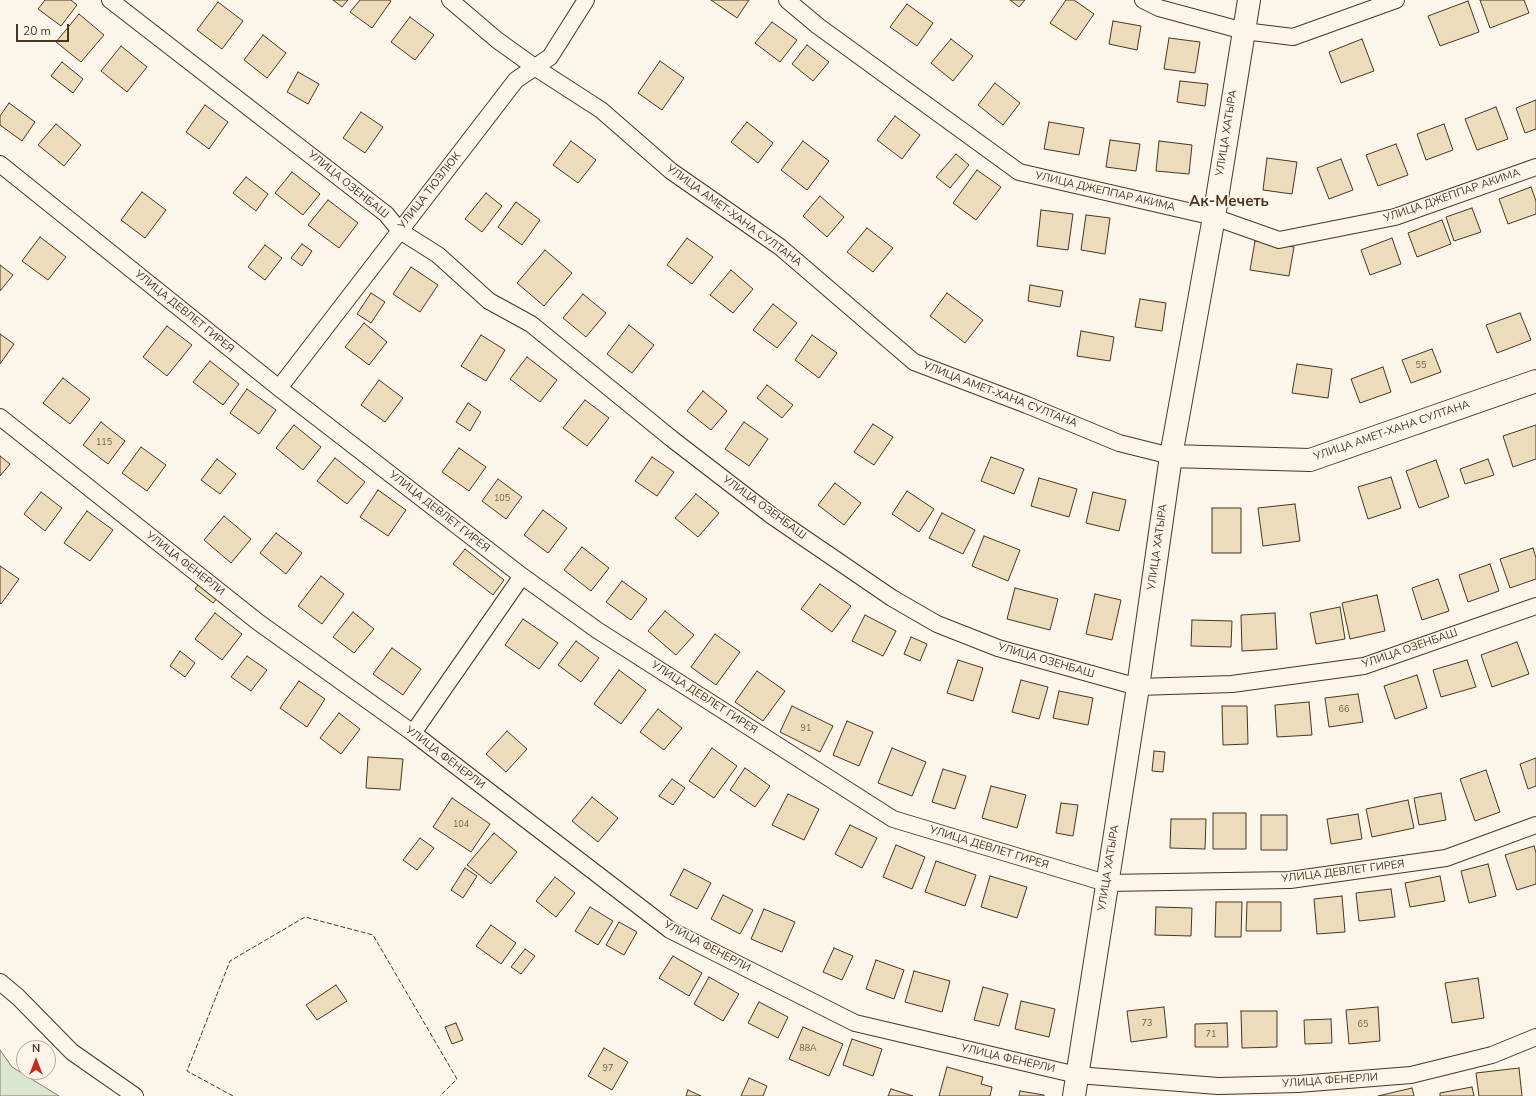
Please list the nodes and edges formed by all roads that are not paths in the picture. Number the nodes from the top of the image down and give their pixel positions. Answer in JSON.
{"nodes":[{"id":1,"x":110,"y":0,"type":"edge"},
{"id":2,"x":450,"y":0,"type":"edge"},
{"id":3,"x":586,"y":0,"type":"edge"},
{"id":4,"x":787,"y":0,"type":"edge"},
{"id":5,"x":1142,"y":0,"type":"edge"},
{"id":6,"x":1249,"y":0,"type":"edge"},
{"id":7,"x":1396,"y":0,"type":"edge"},
{"id":8,"x":1244,"y":31,"type":"junction"},
{"id":9,"x":536,"y":68,"type":"junction"},
{"id":10,"x":0,"y":164,"type":"edge"},
{"id":11,"x":1536,"y":167,"type":"edge"},
{"id":12,"x":1214,"y":217,"type":"junction"},
{"id":13,"x":400,"y":230,"type":"junction"},
{"id":14,"x":1536,"y":381,"type":"edge"},
{"id":15,"x":279,"y":388,"type":"junction"},
{"id":16,"x":0,"y":417,"type":"edge"},
{"id":17,"x":1171,"y":456,"type":"junction"},
{"id":18,"x":522,"y":576,"type":"junction"},
{"id":19,"x":1536,"y":606,"type":"edge"},
{"id":20,"x":1138,"y":687,"type":"junction"},
{"id":21,"x":413,"y":733,"type":"junction"},
{"id":22,"x":1536,"y":825,"type":"edge"},
{"id":23,"x":1106,"y":883,"type":"junction"},
{"id":24,"x":0,"y":982,"type":"edge"},
{"id":25,"x":1536,"y":1037,"type":"edge"},
{"id":26,"x":1077,"y":1075,"type":"junction"},
{"id":27,"x":135,"y":1096,"type":"edge"},
{"id":28,"x":1074,"y":1096,"type":"edge"}],
"edges":[{"from":1,"to":13,"type":"street","name":"УЛИЦА ОЗЕНБАШ"},
{"from":2,"to":9,"type":"street","name":"УЛИЦА АМЕТ-ХАНА СУЛТАНА"},
{"from":3,"to":9,"type":"street","name":"УЛИЦА ТЮЗЛЮК"},
{"from":4,"to":12,"type":"street","name":"УЛИЦА ДЖЕППАР АКИМА"},
{"from":5,"to":8,"type":"street"},
{"from":6,"to":8,"type":"street","name":"УЛИЦА ХАТЫРА"},
{"from":7,"to":8,"type":"street"},
{"from":8,"to":12,"type":"street","name":"УЛИЦА ХАТЫРА"},
{"from":9,"to":13,"type":"street","name":"УЛИЦА ТЮЗЛЮК"},
{"from":9,"to":17,"type":"street","name":"УЛИЦА АМЕТ-ХАНА СУЛТАНА"},
{"from":10,"to":15,"type":"street","name":"УЛИЦА ДЕВЛЕТ ГИРЕЯ"},
{"from":11,"to":12,"type":"street","name":"УЛИЦА ДЖЕППАР АКИМА"},
{"from":12,"to":17,"type":"street","name":"УЛИЦА ХАТЫРА"},
{"from":13,"to":15,"type":"street","name":"УЛИЦА ТЮЗЛЮК"},
{"from":13,"to":20,"type":"street","name":"УЛИЦА ОЗЕНБАШ"},
{"from":14,"to":17,"type":"street","name":"УЛИЦА АМЕТ-ХАНА СУЛТАНА"},
{"from":15,"to":18,"type":"street","name":"УЛИЦА ДЕВЛЕТ ГИРЕЯ"},
{"from":16,"to":21,"type":"street","name":"УЛИЦА ФЕНЕРЛИ"},
{"from":17,"to":20,"type":"street","name":"УЛИЦА ХАТЫРА"},
{"from":18,"to":21,"type":"street"},
{"from":18,"to":23,"type":"street","name":"УЛИЦА ДЕВЛЕТ ГИРЕЯ"},
{"from":19,"to":20,"type":"street","name":"УЛИЦА ОЗЕНБАШ"},
{"from":20,"to":23,"type":"street","name":"УЛИЦА ХАТЫРА"},
{"from":21,"to":26,"type":"street","name":"УЛИЦА ФЕНЕРЛИ"},
{"from":22,"to":23,"type":"street","name":"УЛИЦА ДЕВЛЕТ ГИРЕЯ"},
{"from":23,"to":26,"type":"street","name":"УЛИЦА ХАТЫРА"},
{"from":24,"to":27,"type":"street"},
{"from":25,"to":26,"type":"street","name":"УЛИЦА ФЕНЕРЛИ"},
{"from":26,"to":28,"type":"street","name":"УЛИЦА ХАТЫРА"}]}
